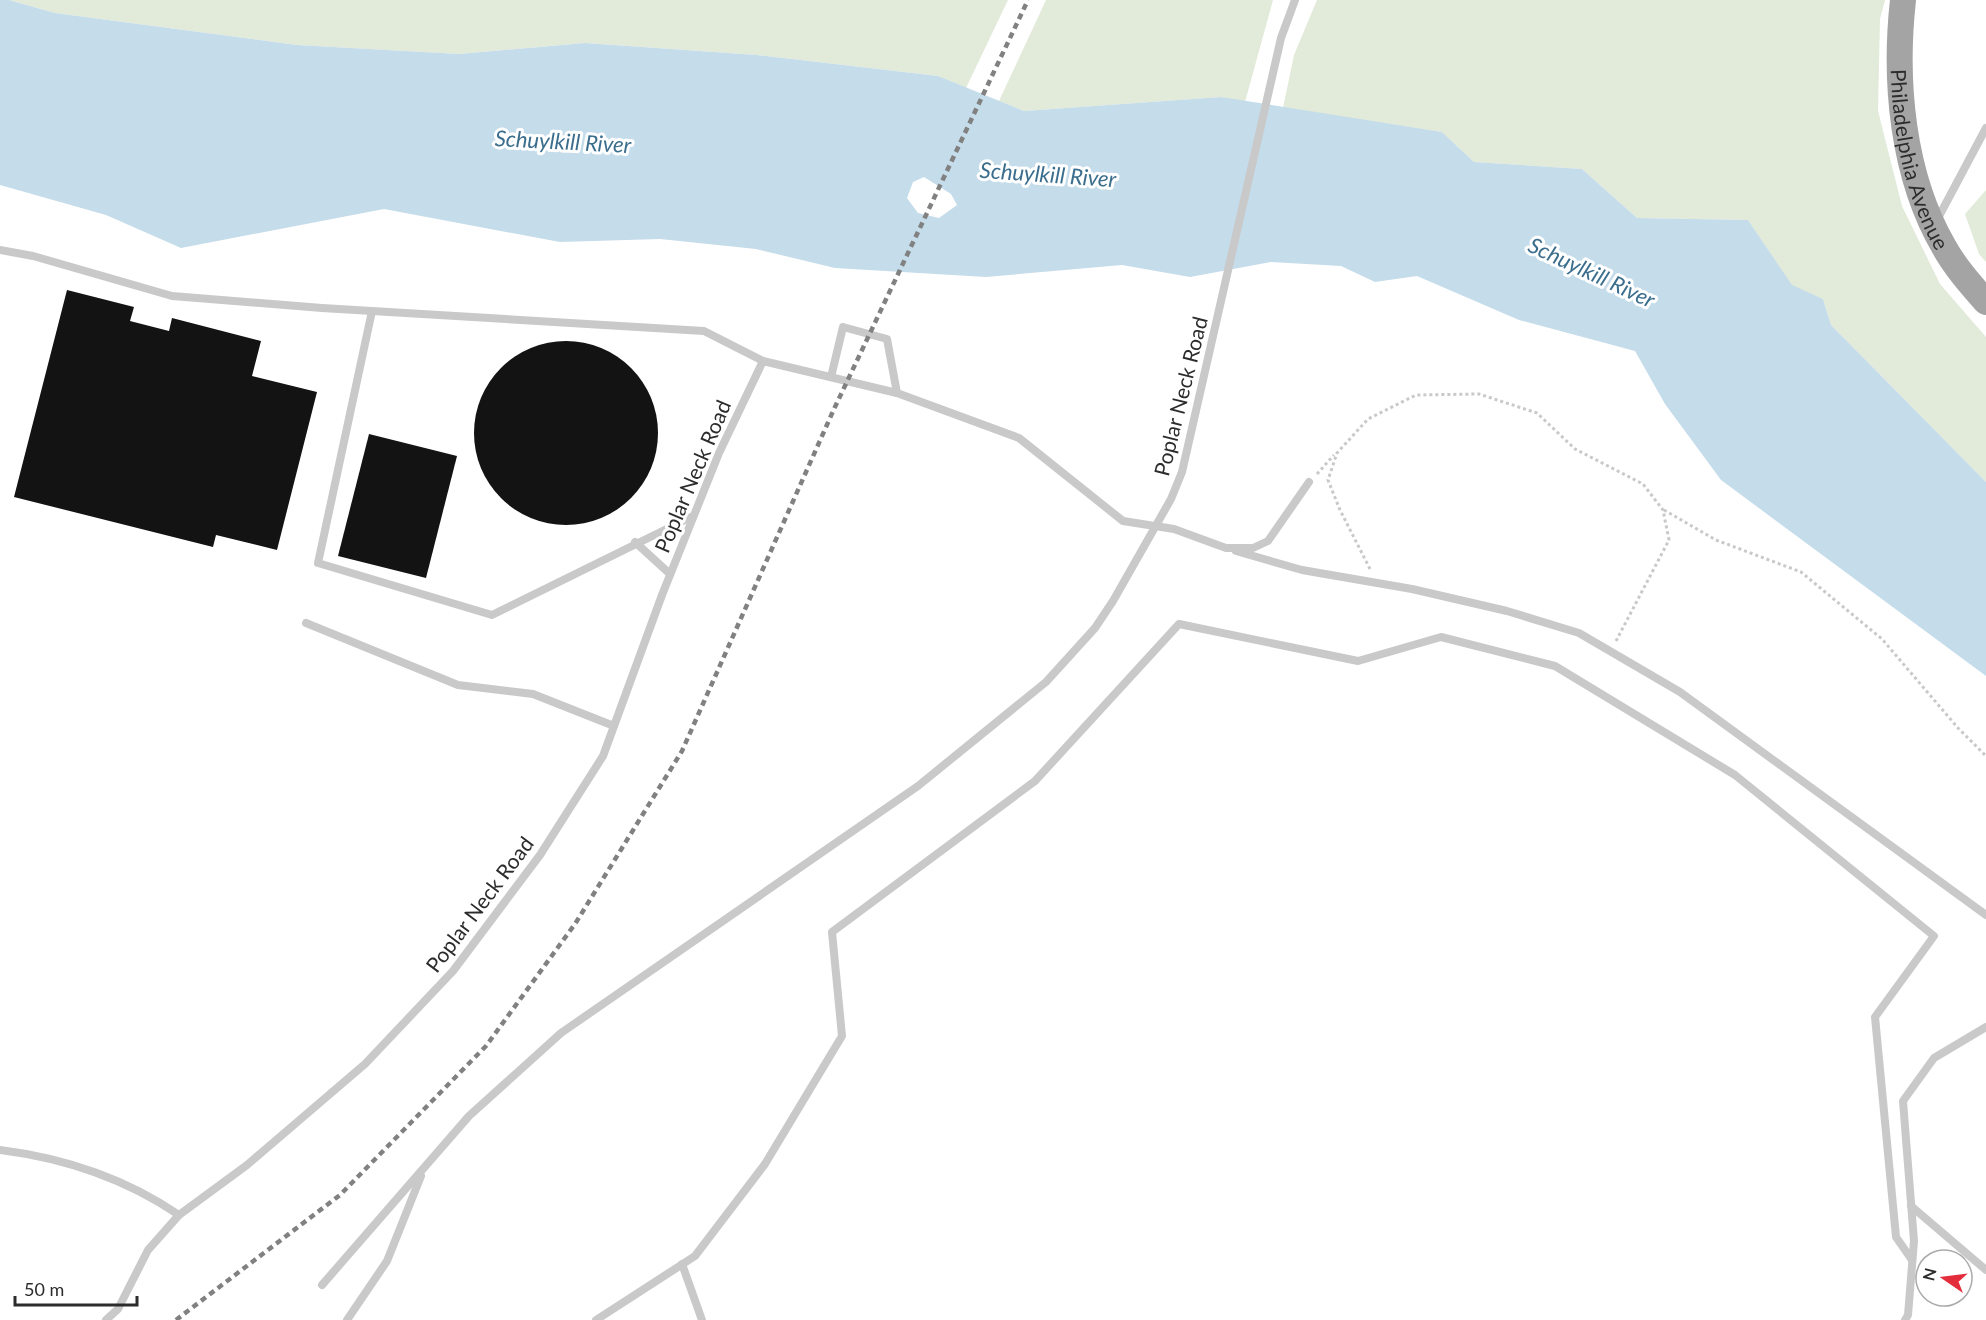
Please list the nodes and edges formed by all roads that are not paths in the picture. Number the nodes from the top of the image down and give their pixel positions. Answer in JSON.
{"nodes":[{"id":1,"x":1295,"y":0,"type":"edge"},
{"id":2,"x":1903,"y":0,"type":"edge"},
{"id":3,"x":1986,"y":128,"type":"edge"},
{"id":4,"x":1933,"y":227,"type":"junction"},
{"id":5,"x":0,"y":250,"type":"edge"},
{"id":6,"x":1986,"y":302,"type":"edge"},
{"id":7,"x":372,"y":311,"type":"junction"},
{"id":8,"x":763,"y":361,"type":"junction"},
{"id":9,"x":831,"y":377,"type":"junction"},
{"id":10,"x":897,"y":393,"type":"junction"},
{"id":11,"x":1309,"y":483,"type":"road end"},
{"id":12,"x":693,"y":516,"type":"junction"},
{"id":13,"x":1154,"y":528,"type":"junction"},
{"id":14,"x":635,"y":542,"type":"junction"},
{"id":15,"x":1226,"y":548,"type":"junction"},
{"id":16,"x":670,"y":574,"type":"junction"},
{"id":17,"x":306,"y":623,"type":"dead end"},
{"id":18,"x":614,"y":726,"type":"junction"},
{"id":19,"x":1986,"y":915,"type":"edge"},
{"id":20,"x":1986,"y":1027,"type":"edge"},
{"id":21,"x":0,"y":1150,"type":"edge"},
{"id":22,"x":425,"y":1167,"type":"junction"},
{"id":23,"x":1911,"y":1206,"type":"junction"},
{"id":24,"x":179,"y":1215,"type":"junction"},
{"id":25,"x":1912,"y":1260,"type":"junction"},
{"id":26,"x":682,"y":1264,"type":"junction"},
{"id":27,"x":1986,"y":1270,"type":"edge"},
{"id":28,"x":322,"y":1285,"type":"dead end"},
{"id":29,"x":106,"y":1320,"type":"edge"},
{"id":30,"x":347,"y":1320,"type":"edge"},
{"id":31,"x":596,"y":1320,"type":"edge"},
{"id":32,"x":702,"y":1320,"type":"edge"},
{"id":33,"x":1905,"y":1320,"type":"edge"}],
"edges":[{"from":1,"to":13,"type":"lane","name":"Poplar Neck Road"},
{"from":2,"to":4,"type":"main road","name":"Philadelphia Avenue"},
{"from":3,"to":4,"type":"lane"},
{"from":4,"to":6,"type":"main road","name":"Philadelphia Avenue"},
{"from":5,"to":7,"type":"lane"},
{"from":7,"to":8,"type":"lane"},
{"from":7,"to":14,"type":"lane"},
{"from":8,"to":9,"type":"lane"},
{"from":8,"to":12,"type":"lane","name":"Poplar Neck Road"},
{"from":9,"to":10,"type":"lane"},
{"from":9,"to":10,"type":"lane"},
{"from":10,"to":13,"type":"lane"},
{"from":11,"to":15,"type":"lane"},
{"from":12,"to":14,"type":"lane"},
{"from":12,"to":16,"type":"lane","name":"Poplar Neck Road"},
{"from":13,"to":15,"type":"lane"},
{"from":13,"to":22,"type":"lane","name":"Poplar Neck Road"},
{"from":14,"to":16,"type":"lane"},
{"from":15,"to":19,"type":"lane"},
{"from":16,"to":18,"type":"lane","name":"Poplar Neck Road"},
{"from":17,"to":18,"type":"lane"},
{"from":18,"to":24,"type":"lane","name":"Poplar Neck Road"},
{"from":20,"to":23,"type":"lane"},
{"from":21,"to":24,"type":"lane"},
{"from":22,"to":28,"type":"lane","name":"Poplar Neck Road"},
{"from":22,"to":30,"type":"lane"},
{"from":23,"to":25,"type":"lane"},
{"from":23,"to":27,"type":"lane"},
{"from":24,"to":29,"type":"lane","name":"Poplar Neck Road"},
{"from":25,"to":26,"type":"lane"},
{"from":25,"to":33,"type":"lane"},
{"from":26,"to":31,"type":"lane"},
{"from":26,"to":32,"type":"lane"}]}
